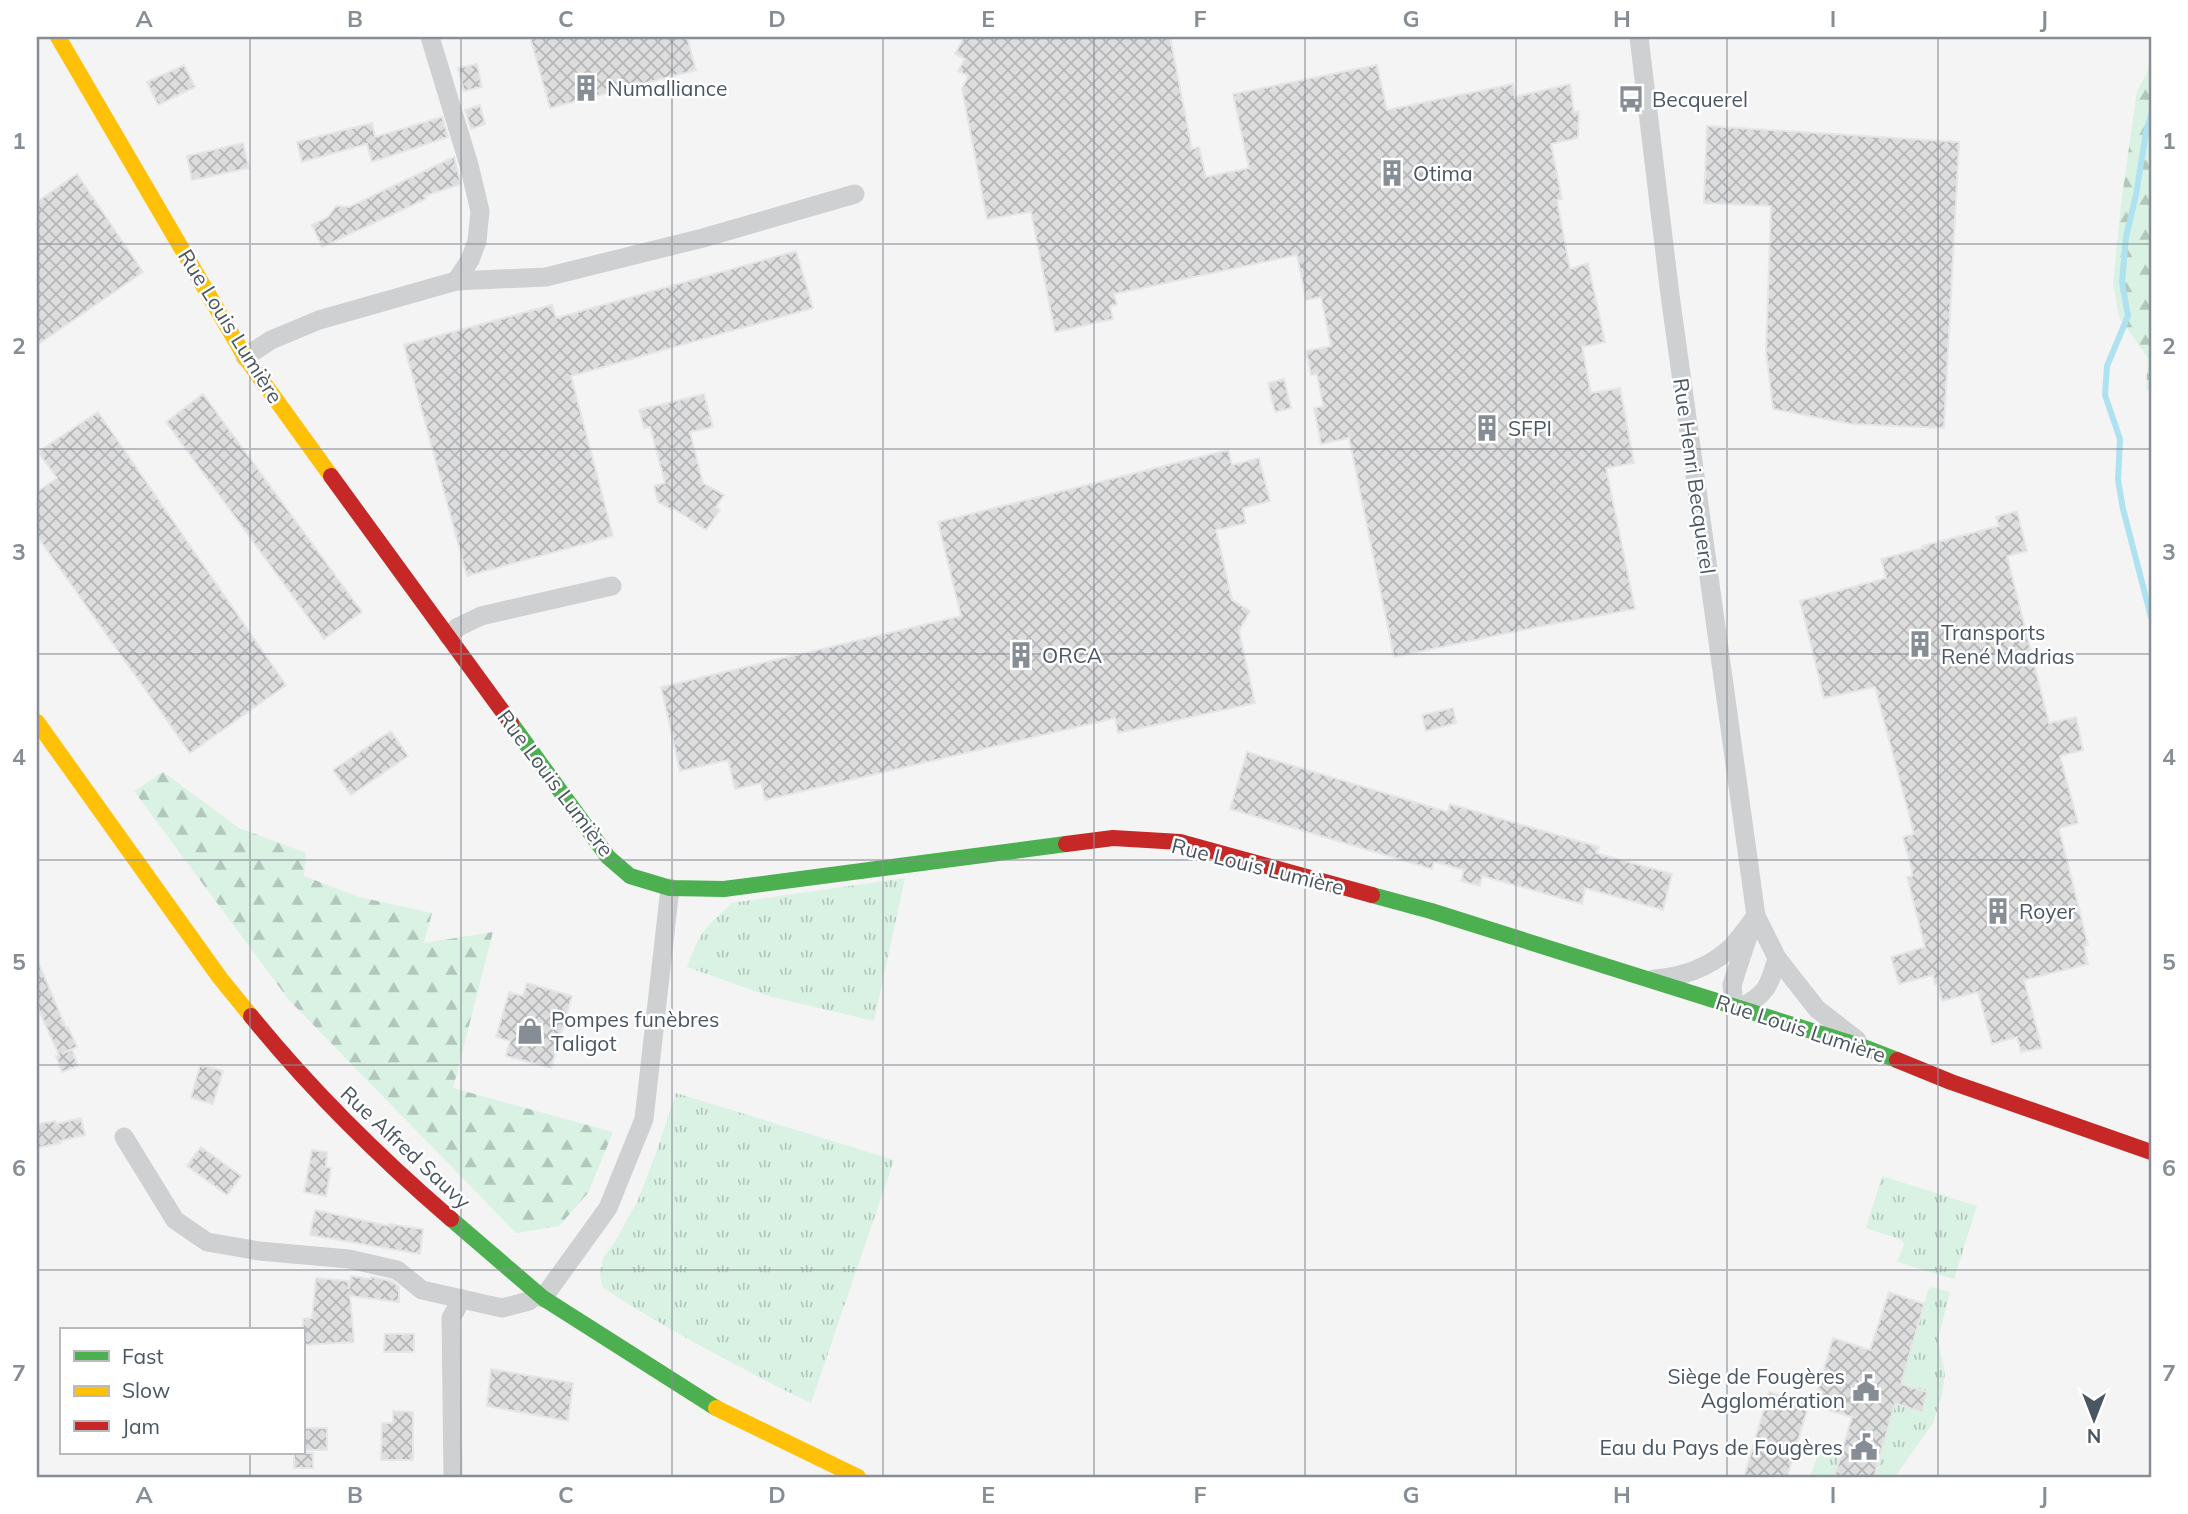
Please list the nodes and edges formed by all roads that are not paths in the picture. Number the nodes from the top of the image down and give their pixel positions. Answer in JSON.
{"nodes":[{"id":1,"x":58,"y":37,"type":"edge"},
{"id":2,"x":430,"y":37,"type":"edge"},
{"id":3,"x":1639,"y":37,"type":"edge"},
{"id":4,"x":855,"y":194,"type":"dead end"},
{"id":5,"x":456,"y":281,"type":"junction"},
{"id":6,"x":245,"y":357,"type":"junction"},
{"id":7,"x":612,"y":586,"type":"dead end"},
{"id":8,"x":447,"y":636,"type":"junction"},
{"id":9,"x":37,"y":722,"type":"edge"},
{"id":10,"x":670,"y":888,"type":"junction"},
{"id":11,"x":1756,"y":916,"type":"junction"},
{"id":12,"x":1777,"y":958,"type":"junction"},
{"id":13,"x":1650,"y":980,"type":"junction"},
{"id":14,"x":1737,"y":1007,"type":"junction"},
{"id":15,"x":1866,"y":1048,"type":"junction"},
{"id":16,"x":124,"y":1137,"type":"dead end"},
{"id":17,"x":2151,"y":1152,"type":"edge"},
{"id":18,"x":540,"y":1296,"type":"junction"},
{"id":19,"x":462,"y":1299,"type":"junction"},
{"id":20,"x":453,"y":1477,"type":"edge"},
{"id":21,"x":858,"y":1477,"type":"edge"}],
"edges":[{"from":1,"to":6,"type":"street","name":"Rue Louis Lumière"},
{"from":2,"to":5,"type":"street"},
{"from":3,"to":11,"type":"street","name":"Rue Henri Becquerel"},
{"from":4,"to":5,"type":"street"},
{"from":5,"to":6,"type":"street"},
{"from":6,"to":8,"type":"street","name":"Rue Louis Lumière"},
{"from":7,"to":8,"type":"street"},
{"from":8,"to":10,"type":"street","name":"Rue Louis Lumière"},
{"from":9,"to":18,"type":"street","name":"Rue Alfred Sauvy"},
{"from":10,"to":13,"type":"street","name":"Rue Louis Lumière"},
{"from":10,"to":18,"type":"street"},
{"from":11,"to":12,"type":"street","name":"Rue Henri Becquerel"},
{"from":11,"to":13,"type":"street"},
{"from":11,"to":14,"type":"street","name":"Rue Henri Becquerel"},
{"from":12,"to":14,"type":"street"},
{"from":12,"to":15,"type":"street","name":"Rue Henri Becquerel"},
{"from":13,"to":14,"type":"street","name":"Rue Louis Lumière"},
{"from":14,"to":15,"type":"street","name":"Rue Louis Lumière"},
{"from":15,"to":17,"type":"street","name":"Rue Louis Lumière"},
{"from":16,"to":19,"type":"street"},
{"from":18,"to":19,"type":"street"},
{"from":18,"to":21,"type":"street","name":"Rue Alfred Sauvy"},
{"from":19,"to":20,"type":"street"}]}
